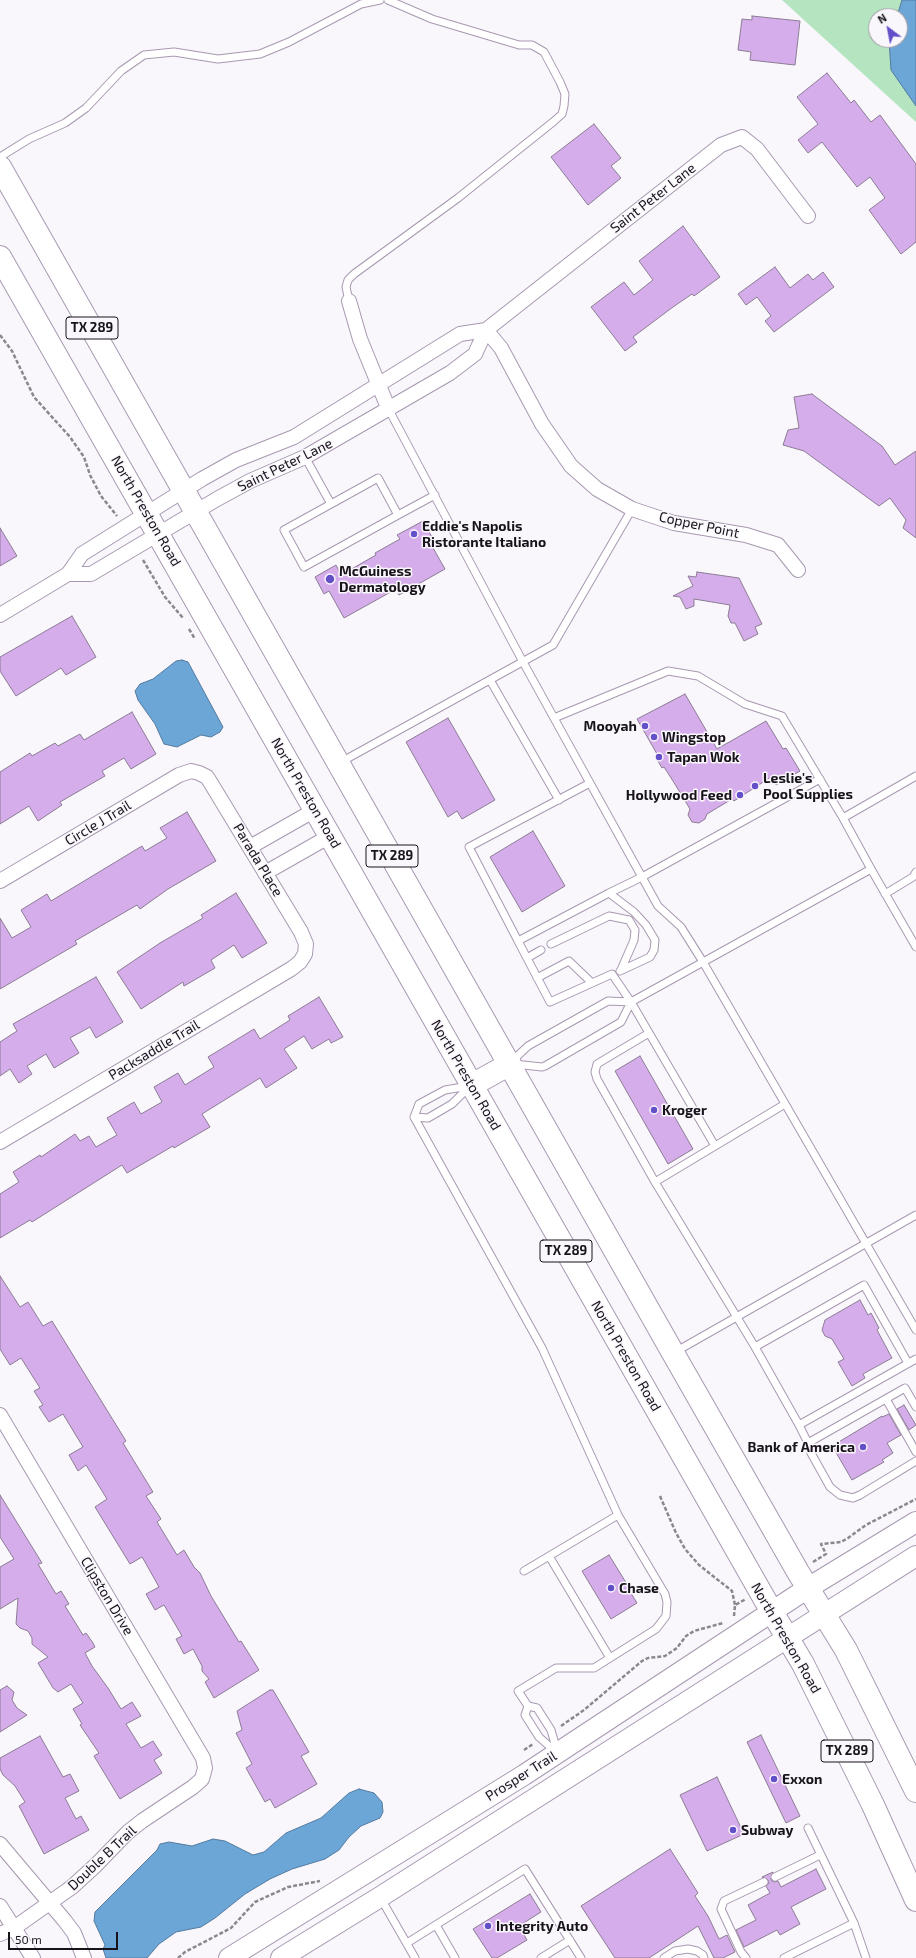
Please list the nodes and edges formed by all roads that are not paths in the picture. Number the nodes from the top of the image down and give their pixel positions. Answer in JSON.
{"nodes":[{"id":1,"x":380,"y":0,"type":"edge"},
{"id":2,"x":388,"y":0,"type":"edge"},
{"id":3,"x":0,"y":157,"type":"edge"},
{"id":4,"x":0,"y":167,"type":"edge"},
{"id":5,"x":808,"y":216,"type":"dead end"},
{"id":6,"x":0,"y":258,"type":"edge"},
{"id":7,"x":349,"y":301,"type":"joint"},
{"id":8,"x":486,"y":330,"type":"junction"},
{"id":9,"x":378,"y":387,"type":"junction"},
{"id":10,"x":389,"y":410,"type":"junction"},
{"id":11,"x":305,"y":457,"type":"junction"},
{"id":12,"x":184,"y":490,"type":"junction"},
{"id":13,"x":435,"y":495,"type":"junction"},
{"id":14,"x":331,"y":504,"type":"junction"},
{"id":15,"x":632,"y":509,"type":"junction"},
{"id":16,"x":196,"y":511,"type":"junction"},
{"id":17,"x":147,"y":513,"type":"junction"},
{"id":18,"x":398,"y":515,"type":"junction"},
{"id":19,"x":158,"y":533,"type":"junction"},
{"id":20,"x":798,"y":570,"type":"dead end"},
{"id":21,"x":68,"y":574,"type":"junction"},
{"id":22,"x":0,"y":615,"type":"edge"},
{"id":23,"x":523,"y":662,"type":"junction"},
{"id":24,"x":490,"y":680,"type":"junction"},
{"id":25,"x":554,"y":718,"type":"junction"},
{"id":26,"x":339,"y":763,"type":"junction"},
{"id":27,"x":199,"y":773,"type":"joint"},
{"id":28,"x":916,"y":776,"type":"edge"},
{"id":29,"x":820,"y":778,"type":"junction"},
{"id":30,"x":590,"y":783,"type":"junction"},
{"id":31,"x":559,"y":800,"type":"junction"},
{"id":32,"x":315,"y":810,"type":"junction"},
{"id":33,"x":843,"y":818,"type":"junction"},
{"id":34,"x":330,"y":836,"type":"junction"},
{"id":35,"x":250,"y":847,"type":"junction"},
{"id":36,"x":871,"y":869,"type":"junction"},
{"id":37,"x":265,"y":873,"type":"junction"},
{"id":38,"x":915,"y":875,"type":"edge"},
{"id":39,"x":642,"y":877,"type":"junction"},
{"id":40,"x":0,"y":882,"type":"edge"},
{"id":41,"x":609,"y":893,"type":"junction"},
{"id":42,"x":886,"y":894,"type":"junction"},
{"id":43,"x":518,"y":941,"type":"junction"},
{"id":44,"x":551,"y":944,"type":"dead end"},
{"id":45,"x":916,"y":947,"type":"edge"},
{"id":46,"x":541,"y":950,"type":"dead end"},
{"id":47,"x":305,"y":954,"type":"joint"},
{"id":48,"x":527,"y":958,"type":"junction"},
{"id":49,"x":704,"y":962,"type":"junction"},
{"id":50,"x":621,"y":970,"type":"junction"},
{"id":51,"x":612,"y":974,"type":"junction"},
{"id":52,"x":537,"y":978,"type":"junction"},
{"id":53,"x":592,"y":983,"type":"junction"},
{"id":54,"x":631,"y":1002,"type":"junction"},
{"id":55,"x":649,"y":1033,"type":"junction"},
{"id":56,"x":510,"y":1064,"type":"junction"},
{"id":57,"x":472,"y":1085,"type":"junction"},
{"id":58,"x":785,"y":1104,"type":"junction"},
{"id":59,"x":414,"y":1117,"type":"junction"},
{"id":60,"x":0,"y":1142,"type":"edge"},
{"id":61,"x":715,"y":1146,"type":"junction"},
{"id":62,"x":655,"y":1182,"type":"junction"},
{"id":63,"x":916,"y":1215,"type":"edge"},
{"id":64,"x":866,"y":1244,"type":"junction"},
{"id":65,"x":736,"y":1317,"type":"junction"},
{"id":66,"x":916,"y":1330,"type":"edge"},
{"id":67,"x":755,"y":1347,"type":"junction"},
{"id":68,"x":673,"y":1353,"type":"junction"},
{"id":69,"x":916,"y":1358,"type":"edge"},
{"id":70,"x":908,"y":1363,"type":"junction"},
{"id":71,"x":886,"y":1399,"type":"junction"},
{"id":72,"x":916,"y":1407,"type":"edge"},
{"id":73,"x":0,"y":1415,"type":"edge"},
{"id":74,"x":799,"y":1425,"type":"junction"},
{"id":75,"x":808,"y":1443,"type":"junction"},
{"id":76,"x":916,"y":1452,"type":"edge"},
{"id":77,"x":916,"y":1461,"type":"edge"},
{"id":78,"x":618,"y":1515,"type":"junction"},
{"id":79,"x":916,"y":1522,"type":"edge"},
{"id":80,"x":549,"y":1556,"type":"junction"},
{"id":81,"x":916,"y":1556,"type":"edge"},
{"id":82,"x":524,"y":1571,"type":"dead end"},
{"id":83,"x":803,"y":1580,"type":"junction"},
{"id":84,"x":772,"y":1612,"type":"junction"},
{"id":85,"x":824,"y":1614,"type":"junction"},
{"id":86,"x":787,"y":1637,"type":"junction"},
{"id":87,"x":610,"y":1658,"type":"junction"},
{"id":88,"x":528,"y":1706,"type":"junction"},
{"id":89,"x":557,"y":1753,"type":"junction"},
{"id":90,"x":202,"y":1779,"type":"joint"},
{"id":91,"x":916,"y":1791,"type":"edge"},
{"id":92,"x":808,"y":1828,"type":"dead end"},
{"id":93,"x":0,"y":1844,"type":"edge"},
{"id":94,"x":820,"y":1855,"type":"junction"},
{"id":95,"x":366,"y":1873,"type":"junction"},
{"id":96,"x":775,"y":1876,"type":"dead end"},
{"id":97,"x":764,"y":1882,"type":"dead end"},
{"id":98,"x":380,"y":1897,"type":"junction"},
{"id":99,"x":916,"y":1900,"type":"edge"},
{"id":100,"x":51,"y":1903,"type":"junction"},
{"id":101,"x":0,"y":1906,"type":"edge"},
{"id":102,"x":854,"y":1923,"type":"junction"},
{"id":103,"x":436,"y":1925,"type":"junction"},
{"id":104,"x":14,"y":1928,"type":"junction"},
{"id":105,"x":0,"y":1934,"type":"edge"},
{"id":106,"x":570,"y":1940,"type":"junction"},
{"id":107,"x":407,"y":1943,"type":"junction"},
{"id":108,"x":33,"y":1958,"type":"edge"},
{"id":109,"x":84,"y":1958,"type":"edge"},
{"id":110,"x":229,"y":1958,"type":"edge"},
{"id":111,"x":281,"y":1958,"type":"edge"},
{"id":112,"x":415,"y":1958,"type":"edge"},
{"id":113,"x":455,"y":1958,"type":"edge"},
{"id":114,"x":541,"y":1958,"type":"edge"},
{"id":115,"x":581,"y":1958,"type":"edge"},
{"id":116,"x":664,"y":1958,"type":"edge"},
{"id":117,"x":704,"y":1958,"type":"edge"},
{"id":118,"x":746,"y":1958,"type":"edge"},
{"id":119,"x":784,"y":1958,"type":"edge"},
{"id":120,"x":866,"y":1958,"type":"edge"}],
"edges":[{"from":1,"to":3,"type":"lane"},
{"from":2,"to":7,"type":"lane"},
{"from":4,"to":12,"type":"main road","number":"TX 289"},
{"from":5,"to":8,"type":"street","name":"Saint Peter Lane"},
{"from":6,"to":17,"type":"main road","name":"North Preston Road","number":"TX 289"},
{"from":7,"to":9,"type":"street"},
{"from":8,"to":9,"type":"street","name":"Saint Peter Lane"},
{"from":8,"to":10,"type":"street","name":"Saint Peter Lane"},
{"from":8,"to":15,"type":"street","name":"Copper Point"},
{"from":9,"to":10,"type":"street"},
{"from":9,"to":12,"type":"street","name":"Saint Peter Lane"},
{"from":10,"to":11,"type":"street","name":"Saint Peter Lane"},
{"from":10,"to":13,"type":"lane"},
{"from":11,"to":14,"type":"lane"},
{"from":11,"to":16,"type":"street","name":"Saint Peter Lane"},
{"from":12,"to":16,"type":"main road","number":"TX 289"},
{"from":12,"to":17,"type":"street","name":"Saint Peter Lane"},
{"from":13,"to":18,"type":"lane"},
{"from":13,"to":23,"type":"lane"},
{"from":14,"to":18,"type":"lane"},
{"from":14,"to":18,"type":"lane"},
{"from":15,"to":20,"type":"street","name":"Copper Point"},
{"from":15,"to":23,"type":"lane"},
{"from":16,"to":19,"type":"street","name":"Saint Peter Lane"},
{"from":16,"to":26,"type":"main road","number":"TX 289"},
{"from":17,"to":19,"type":"main road","name":"North Preston Road","number":"TX 289"},
{"from":17,"to":21,"type":"street","name":"Saint Peter Lane"},
{"from":19,"to":21,"type":"street","name":"Saint Peter Lane"},
{"from":19,"to":32,"type":"main road","name":"North Preston Road","number":"TX 289"},
{"from":21,"to":22,"type":"street","name":"Saint Peter Lane"},
{"from":23,"to":24,"type":"lane"},
{"from":23,"to":25,"type":"lane"},
{"from":24,"to":26,"type":"lane"},
{"from":24,"to":31,"type":"lane"},
{"from":25,"to":29,"type":"lane"},
{"from":25,"to":30,"type":"lane"},
{"from":26,"to":56,"type":"main road","number":"TX 289"},
{"from":27,"to":35,"type":"street","name":"Parada Place"},
{"from":27,"to":40,"type":"street","name":"Circle J Trail"},
{"from":28,"to":33,"type":"lane"},
{"from":29,"to":33,"type":"lane"},
{"from":29,"to":39,"type":"lane"},
{"from":30,"to":31,"type":"lane"},
{"from":30,"to":39,"type":"lane"},
{"from":31,"to":43,"type":"lane"},
{"from":32,"to":34,"type":"main road","name":"North Preston Road","number":"TX 289"},
{"from":32,"to":35,"type":"street"},
{"from":33,"to":36,"type":"lane"},
{"from":34,"to":37,"type":"street"},
{"from":34,"to":57,"type":"main road","name":"North Preston Road","number":"TX 289"},
{"from":35,"to":37,"type":"street","name":"Parada Place"},
{"from":36,"to":42,"type":"lane"},
{"from":36,"to":49,"type":"lane"},
{"from":37,"to":47,"type":"street","name":"Parada Place"},
{"from":38,"to":42,"type":"lane"},
{"from":39,"to":41,"type":"lane"},
{"from":39,"to":49,"type":"lane"},
{"from":41,"to":43,"type":"lane"},
{"from":41,"to":50,"type":"lane"},
{"from":42,"to":45,"type":"lane"},
{"from":43,"to":48,"type":"lane"},
{"from":44,"to":50,"type":"lane"},
{"from":46,"to":48,"type":"lane"},
{"from":47,"to":60,"type":"street","name":"Packsaddle Trail"},
{"from":48,"to":52,"type":"lane"},
{"from":49,"to":54,"type":"lane"},
{"from":49,"to":58,"type":"lane"},
{"from":50,"to":51,"type":"lane"},
{"from":51,"to":53,"type":"lane"},
{"from":51,"to":54,"type":"lane"},
{"from":52,"to":53,"type":"lane"},
{"from":52,"to":53,"type":"lane"},
{"from":54,"to":55,"type":"lane"},
{"from":54,"to":56,"type":"lane"},
{"from":54,"to":56,"type":"lane"},
{"from":55,"to":61,"type":"lane"},
{"from":55,"to":62,"type":"lane"},
{"from":56,"to":57,"type":"main road"},
{"from":56,"to":68,"type":"main road","number":"TX 289"},
{"from":57,"to":59,"type":"lane"},
{"from":57,"to":59,"type":"lane"},
{"from":57,"to":84,"type":"main road","name":"North Preston Road","number":"TX 289"},
{"from":58,"to":61,"type":"lane"},
{"from":58,"to":64,"type":"lane"},
{"from":59,"to":78,"type":"lane"},
{"from":61,"to":62,"type":"lane"},
{"from":62,"to":65,"type":"lane"},
{"from":63,"to":64,"type":"lane"},
{"from":64,"to":65,"type":"lane"},
{"from":64,"to":66,"type":"lane"},
{"from":65,"to":67,"type":"lane"},
{"from":65,"to":68,"type":"lane"},
{"from":67,"to":70,"type":"lane"},
{"from":67,"to":74,"type":"lane"},
{"from":68,"to":83,"type":"main road","number":"TX 289"},
{"from":69,"to":70,"type":"lane"},
{"from":70,"to":74,"type":"lane"},
{"from":71,"to":72,"type":"lane"},
{"from":71,"to":75,"type":"lane"},
{"from":71,"to":76,"type":"lane"},
{"from":73,"to":90,"type":"street","name":"Clipston Drive"},
{"from":74,"to":75,"type":"lane"},
{"from":75,"to":77,"type":"lane"},
{"from":78,"to":80,"type":"lane"},
{"from":78,"to":87,"type":"lane"},
{"from":79,"to":83,"type":"main road","name":"Prosper Trail"},
{"from":80,"to":82,"type":"lane"},
{"from":80,"to":87,"type":"lane"},
{"from":81,"to":85,"type":"main road","name":"Prosper Trail"},
{"from":83,"to":84,"type":"main road","name":"Prosper Trail"},
{"from":83,"to":85,"type":"main road","number":"TX 289"},
{"from":84,"to":86,"type":"main road","name":"North Preston Road","number":"TX 289"},
{"from":84,"to":89,"type":"main road","name":"Prosper Trail"},
{"from":85,"to":86,"type":"main road","name":"Prosper Trail"},
{"from":85,"to":91,"type":"main road","number":"TX 289"},
{"from":86,"to":98,"type":"main road","name":"Prosper Trail"},
{"from":86,"to":99,"type":"main road","name":"North Preston Road","number":"TX 289"},
{"from":87,"to":88,"type":"lane"},
{"from":88,"to":89,"type":"lane"},
{"from":88,"to":89,"type":"lane"},
{"from":89,"to":95,"type":"main road","name":"Prosper Trail"},
{"from":90,"to":100,"type":"street","name":"Double B Trail"},
{"from":92,"to":94,"type":"lane"},
{"from":93,"to":100,"type":"street"},
{"from":94,"to":96,"type":"lane"},
{"from":94,"to":102,"type":"lane"},
{"from":95,"to":98,"type":"main road"},
{"from":95,"to":110,"type":"main road","name":"Prosper Trail"},
{"from":97,"to":118,"type":"lane"},
{"from":98,"to":107,"type":"lane"},
{"from":98,"to":111,"type":"main road","name":"Prosper Trail"},
{"from":100,"to":104,"type":"street","name":"Double B Trail"},
{"from":100,"to":109,"type":"street"},
{"from":101,"to":104,"type":"street"},
{"from":102,"to":119,"type":"lane"},
{"from":102,"to":120,"type":"lane"},
{"from":103,"to":106,"type":"lane"},
{"from":103,"to":107,"type":"lane"},
{"from":103,"to":113,"type":"lane"},
{"from":104,"to":105,"type":"street","name":"Double B Trail"},
{"from":104,"to":108,"type":"street"},
{"from":106,"to":114,"type":"lane"},
{"from":106,"to":115,"type":"lane"},
{"from":107,"to":112,"type":"lane"},
{"from":116,"to":117,"type":"lane"}]}
